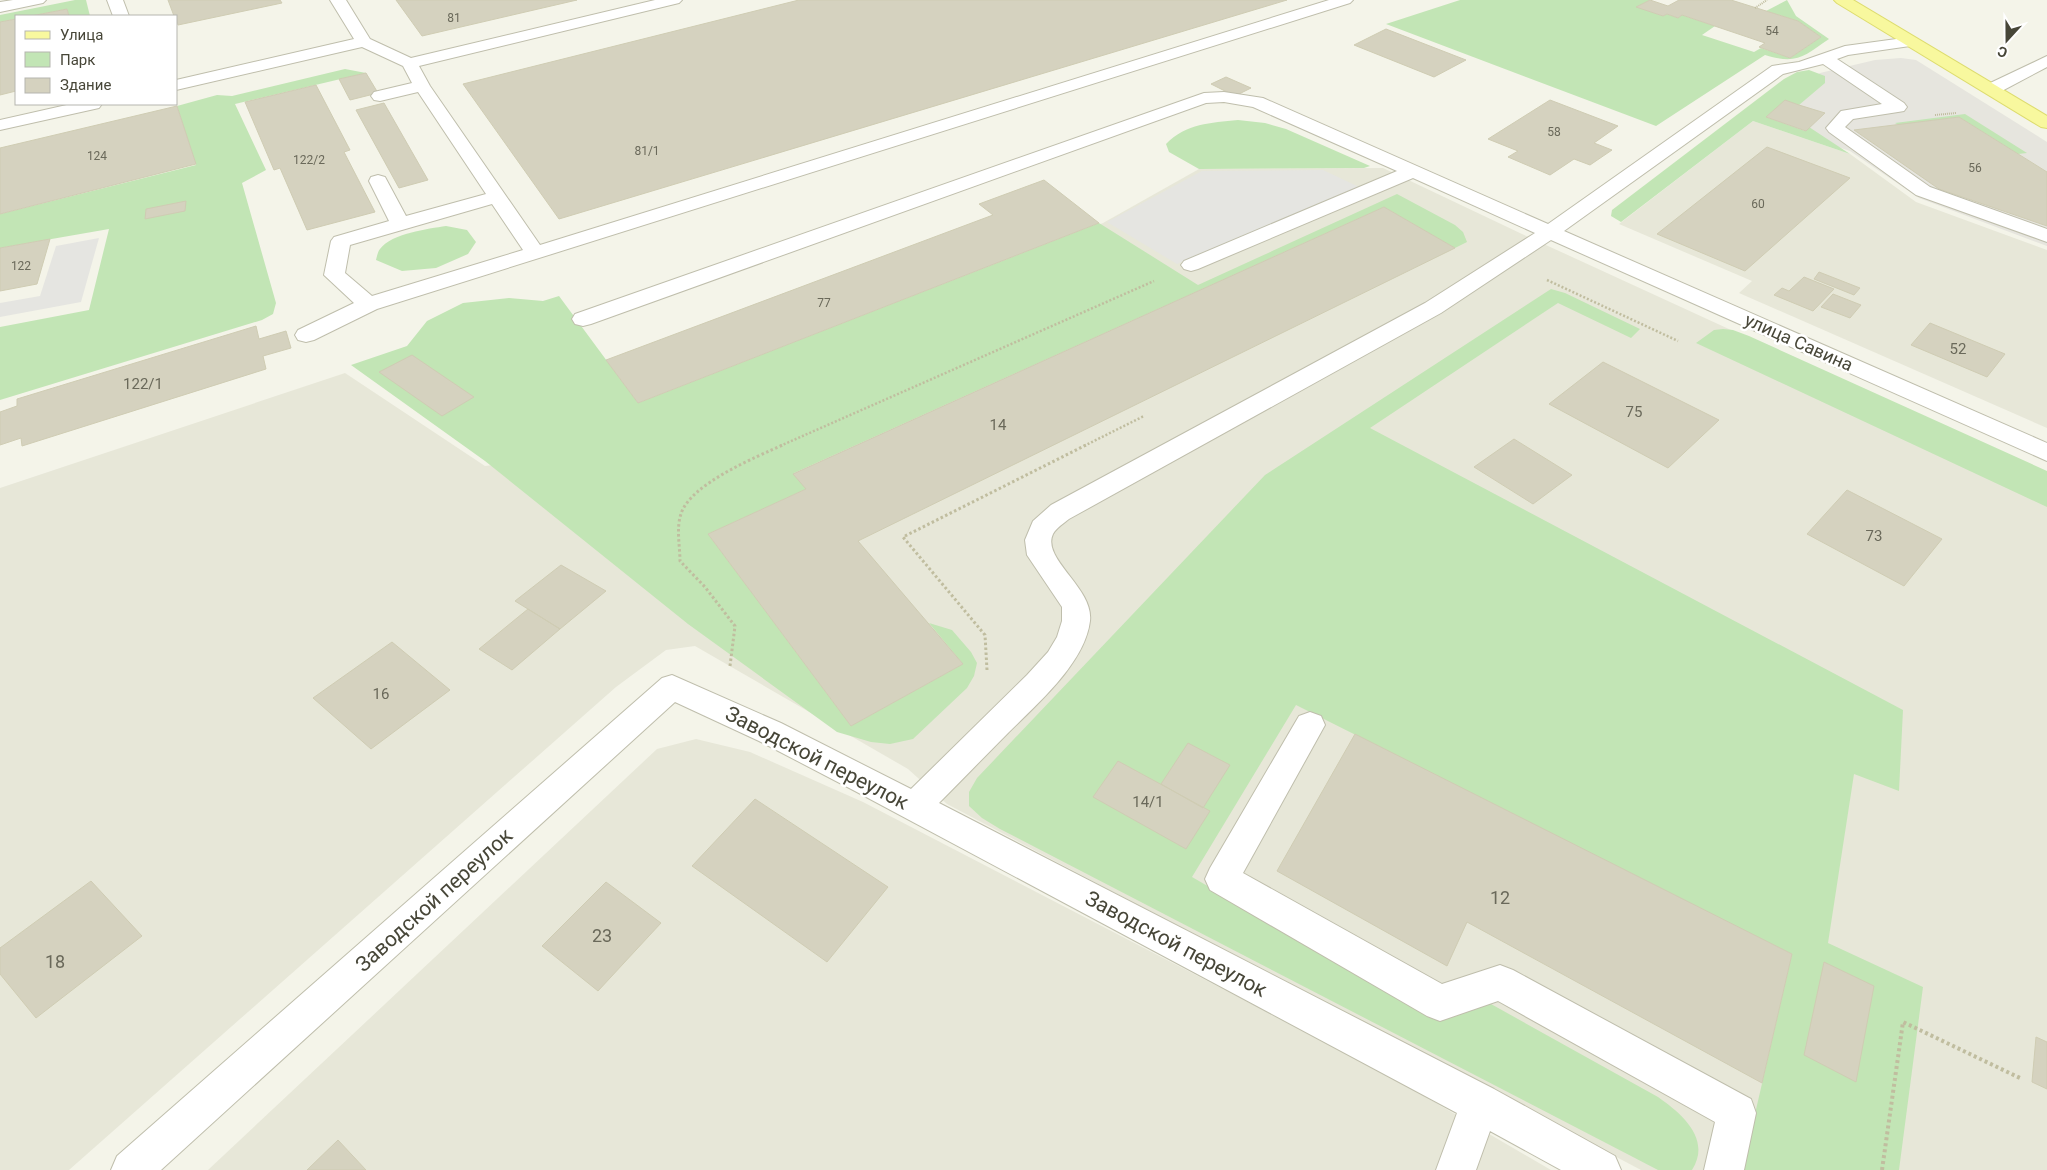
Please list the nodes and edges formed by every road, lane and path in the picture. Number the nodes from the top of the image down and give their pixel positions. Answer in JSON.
{"nodes":[{"id":1,"x":38,"y":0,"type":"edge"},
{"id":2,"x":115,"y":0,"type":"edge"},
{"id":3,"x":338,"y":0,"type":"edge"},
{"id":4,"x":674,"y":0,"type":"edge"},
{"id":5,"x":1344,"y":0,"type":"edge"},
{"id":6,"x":1767,"y":0,"type":"edge"},
{"id":7,"x":1842,"y":0,"type":"edge"},
{"id":8,"x":0,"y":7,"type":"edge"},
{"id":9,"x":1755,"y":8,"type":"dead end"},
{"id":10,"x":121,"y":15,"type":"edge"},
{"id":11,"x":364,"y":42,"type":"junction"},
{"id":12,"x":1912,"y":42,"type":"junction"},
{"id":13,"x":1824,"y":58,"type":"junction"},
{"id":14,"x":2047,"y":61,"type":"edge"},
{"id":15,"x":409,"y":62,"type":"junction"},
{"id":16,"x":178,"y":85,"type":"edge"},
{"id":17,"x":422,"y":86,"type":"junction"},
{"id":18,"x":1992,"y":89,"type":"junction"},
{"id":19,"x":380,"y":96,"type":"dead end"},
{"id":20,"x":89,"y":105,"type":"edge"},
{"id":21,"x":2047,"y":123,"type":"edge"},
{"id":22,"x":0,"y":125,"type":"edge"},
{"id":23,"x":1412,"y":172,"type":"junction"},
{"id":24,"x":378,"y":181,"type":"dead end"},
{"id":25,"x":497,"y":197,"type":"junction"},
{"id":26,"x":400,"y":224,"type":"junction"},
{"id":27,"x":1550,"y":232,"type":"junction"},
{"id":28,"x":2047,"y":236,"type":"edge"},
{"id":29,"x":535,"y":253,"type":"junction"},
{"id":30,"x":1506,"y":260,"type":"junction"},
{"id":31,"x":1191,"y":265,"type":"joint"},
{"id":32,"x":369,"y":304,"type":"junction"},
{"id":33,"x":582,"y":319,"type":"dead end"},
{"id":34,"x":306,"y":335,"type":"dead end"},
{"id":35,"x":1678,"y":341,"type":"dead end"},
{"id":36,"x":2047,"y":453,"type":"edge"},
{"id":37,"x":725,"y":710,"type":"junction"},
{"id":38,"x":1310,"y":725,"type":"dead end"},
{"id":39,"x":914,"y":807,"type":"junction"},
{"id":40,"x":2020,"y":1078,"type":"dead end"},
{"id":41,"x":1480,"y":1103,"type":"junction"},
{"id":42,"x":131,"y":1170,"type":"edge"},
{"id":43,"x":1456,"y":1170,"type":"edge"},
{"id":44,"x":1601,"y":1170,"type":"edge"},
{"id":45,"x":1724,"y":1170,"type":"edge"},
{"id":46,"x":1882,"y":1170,"type":"edge"}],
"edges":[{"from":1,"to":8,"type":"street"},
{"from":2,"to":10,"type":"street"},
{"from":3,"to":11,"type":"street"},
{"from":4,"to":15,"type":"street"},
{"from":5,"to":29,"type":"street"},
{"from":6,"to":9,"type":"path"},
{"from":7,"to":12,"type":"main road"},
{"from":11,"to":15,"type":"street"},
{"from":11,"to":16,"type":"street"},
{"from":12,"to":13,"type":"street"},
{"from":12,"to":18,"type":"main road"},
{"from":13,"to":27,"type":"street"},
{"from":13,"to":28,"type":"street"},
{"from":14,"to":18,"type":"street"},
{"from":15,"to":17,"type":"street"},
{"from":17,"to":19,"type":"street"},
{"from":17,"to":25,"type":"street"},
{"from":18,"to":21,"type":"main road"},
{"from":20,"to":22,"type":"street"},
{"from":23,"to":27,"type":"street","name":"улица Савина"},
{"from":23,"to":31,"type":"street"},
{"from":23,"to":33,"type":"street","name":"улица Савина"},
{"from":24,"to":26,"type":"street"},
{"from":25,"to":26,"type":"street"},
{"from":25,"to":29,"type":"street"},
{"from":26,"to":32,"type":"street"},
{"from":27,"to":30,"type":"street"},
{"from":27,"to":36,"type":"street","name":"улица Савина"},
{"from":29,"to":32,"type":"street"},
{"from":30,"to":35,"type":"path"},
{"from":30,"to":39,"type":"street"},
{"from":31,"to":37,"type":"path"},
{"from":32,"to":34,"type":"street"},
{"from":37,"to":39,"type":"street","name":"Заводской переулок"},
{"from":37,"to":42,"type":"street","name":"Заводской переулок"},
{"from":38,"to":45,"type":"street"},
{"from":39,"to":41,"type":"street","name":"Заводской переулок"},
{"from":40,"to":46,"type":"path"},
{"from":41,"to":43,"type":"street"},
{"from":41,"to":44,"type":"street","name":"Заводской переулок"}]}
